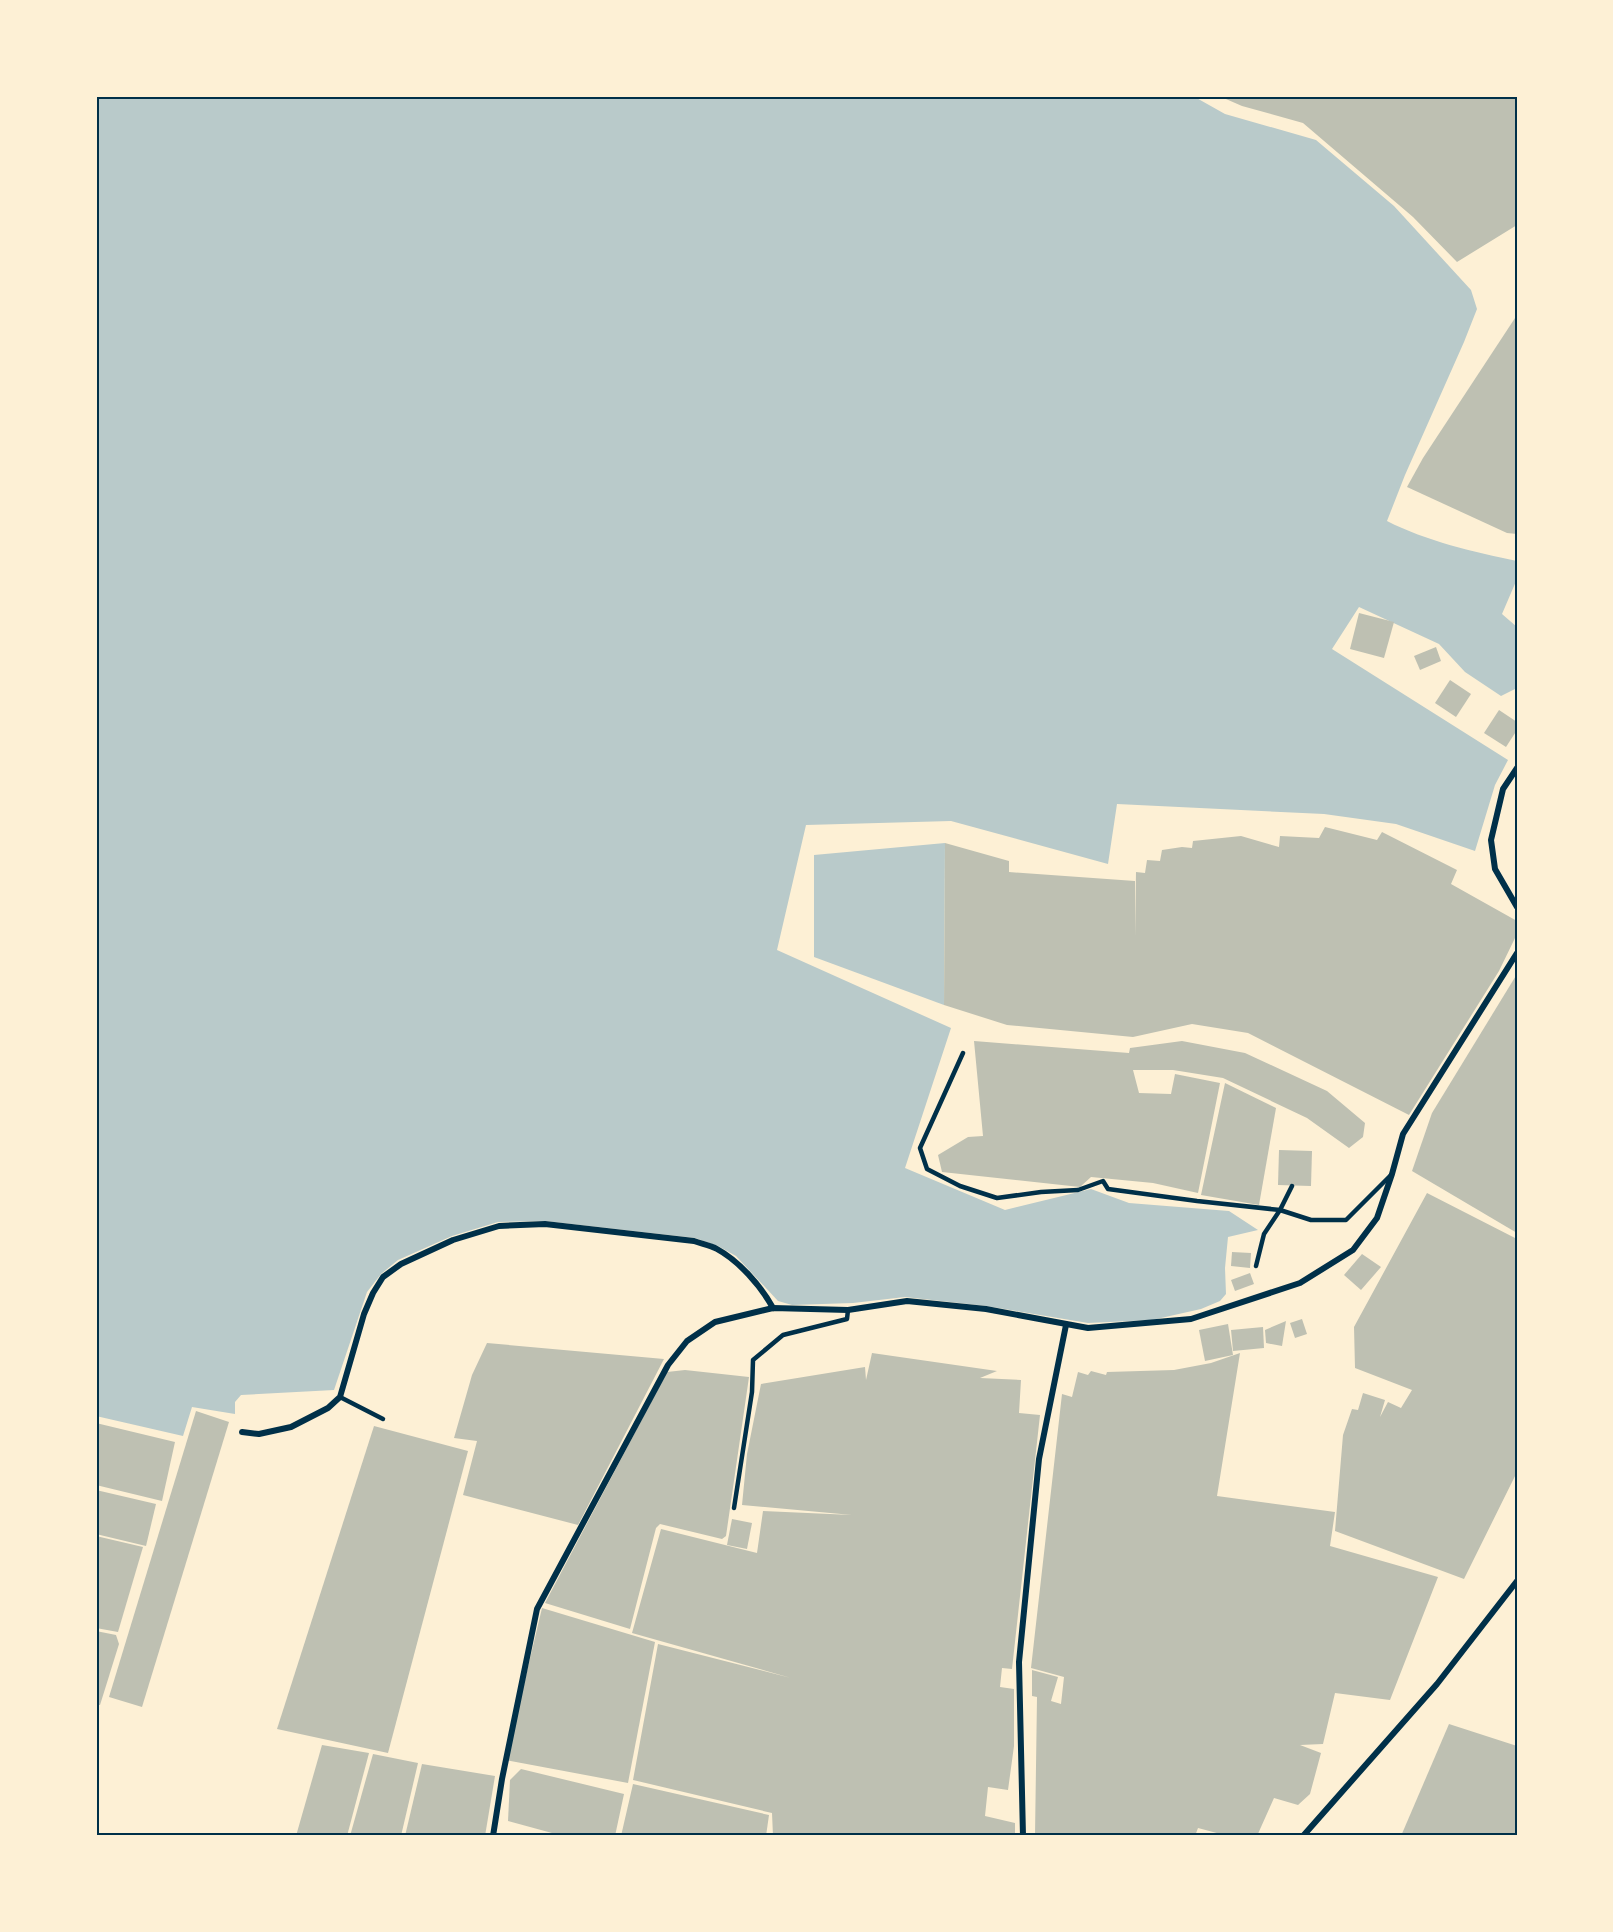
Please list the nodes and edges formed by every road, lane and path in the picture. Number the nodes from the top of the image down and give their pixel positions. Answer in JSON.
{"nodes":[{"id":1,"x":1517,"y":768,"type":"edge"},
{"id":2,"x":1517,"y":907,"type":"edge"},
{"id":3,"x":1517,"y":953,"type":"edge"},
{"id":4,"x":963,"y":1053,"type":"dead end"},
{"id":5,"x":1392,"y":1174,"type":"junction"},
{"id":6,"x":1293,"y":1186,"type":"dead end"},
{"id":7,"x":1280,"y":1210,"type":"junction"},
{"id":8,"x":1256,"y":1266,"type":"dead end"},
{"id":9,"x":773,"y":1308,"type":"junction"},
{"id":10,"x":848,"y":1310,"type":"junction"},
{"id":11,"x":1066,"y":1325,"type":"junction"},
{"id":12,"x":340,"y":1397,"type":"junction"},
{"id":13,"x":383,"y":1419,"type":"dead end"},
{"id":14,"x":242,"y":1432,"type":"dead end"},
{"id":15,"x":734,"y":1508,"type":"dead end"},
{"id":16,"x":1517,"y":1581,"type":"edge"},
{"id":17,"x":493,"y":1836,"type":"edge"},
{"id":18,"x":1023,"y":1836,"type":"edge"},
{"id":19,"x":1303,"y":1836,"type":"edge"}],
"edges":[{"from":1,"to":2,"type":"street"},
{"from":3,"to":5,"type":"street"},
{"from":4,"to":7,"type":"lane"},
{"from":5,"to":7,"type":"lane"},
{"from":5,"to":11,"type":"street"},
{"from":6,"to":7,"type":"lane"},
{"from":7,"to":8,"type":"lane"},
{"from":9,"to":10,"type":"street"},
{"from":9,"to":12,"type":"street"},
{"from":9,"to":17,"type":"street"},
{"from":10,"to":11,"type":"street"},
{"from":10,"to":15,"type":"lane"},
{"from":11,"to":18,"type":"street"},
{"from":12,"to":13,"type":"lane"},
{"from":12,"to":14,"type":"street"},
{"from":16,"to":19,"type":"street"}]}
